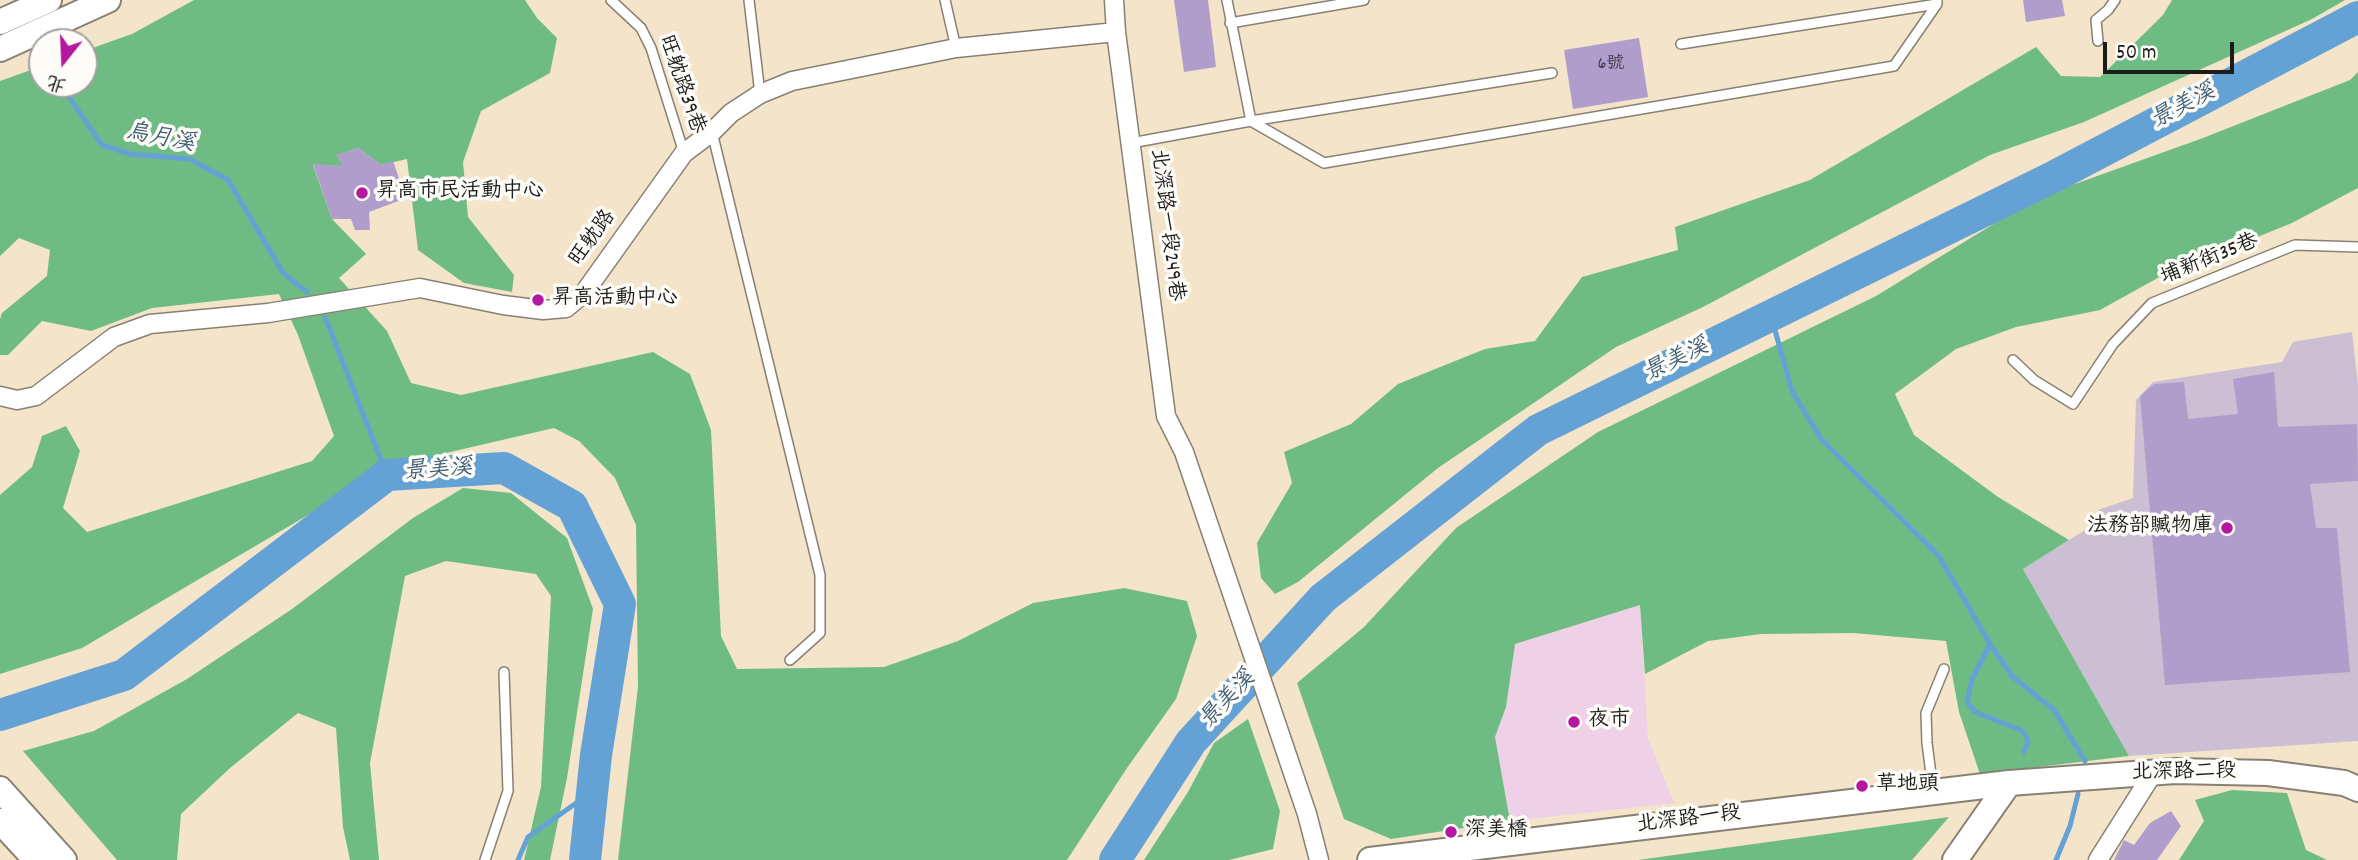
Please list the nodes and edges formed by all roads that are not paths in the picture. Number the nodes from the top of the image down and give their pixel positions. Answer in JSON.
{"nodes":[{"id":1,"x":49,"y":0,"type":"edge"},
{"id":2,"x":108,"y":0,"type":"edge"},
{"id":3,"x":611,"y":0,"type":"edge"},
{"id":4,"x":749,"y":0,"type":"edge"},
{"id":5,"x":945,"y":0,"type":"edge"},
{"id":6,"x":1114,"y":0,"type":"edge"},
{"id":7,"x":1227,"y":0,"type":"edge"},
{"id":8,"x":1364,"y":0,"type":"edge"},
{"id":9,"x":2115,"y":0,"type":"edge"},
{"id":10,"x":1937,"y":2,"type":"edge"},
{"id":11,"x":0,"y":22,"type":"edge"},
{"id":12,"x":1230,"y":23,"type":"junction"},
{"id":13,"x":1116,"y":32,"type":"junction"},
{"id":14,"x":2098,"y":41,"type":"dead end"},
{"id":15,"x":1681,"y":44,"type":"dead end"},
{"id":16,"x":956,"y":48,"type":"junction"},
{"id":17,"x":0,"y":49,"type":"edge"},
{"id":18,"x":1552,"y":72,"type":"dead end"},
{"id":19,"x":760,"y":93,"type":"junction"},
{"id":20,"x":1251,"y":121,"type":"junction"},
{"id":21,"x":712,"y":132,"type":"junction"},
{"id":22,"x":1131,"y":143,"type":"junction"},
{"id":23,"x":684,"y":153,"type":"junction"},
{"id":24,"x":2358,"y":247,"type":"edge"},
{"id":25,"x":2012,"y":360,"type":"dead end"},
{"id":26,"x":0,"y":396,"type":"edge"},
{"id":27,"x":790,"y":660,"type":"dead end"},
{"id":28,"x":1944,"y":669,"type":"dead end"},
{"id":29,"x":504,"y":672,"type":"dead end"},
{"id":30,"x":2153,"y":773,"type":"junction"},
{"id":31,"x":2009,"y":783,"type":"junction"},
{"id":32,"x":0,"y":789,"type":"edge"},
{"id":33,"x":2358,"y":789,"type":"edge"},
{"id":34,"x":1934,"y":792,"type":"junction"},
{"id":35,"x":0,"y":821,"type":"edge"},
{"id":36,"x":50,"y":855,"type":"edge"},
{"id":37,"x":485,"y":860,"type":"edge"},
{"id":38,"x":1319,"y":860,"type":"edge"},
{"id":39,"x":1370,"y":860,"type":"edge"},
{"id":40,"x":1955,"y":860,"type":"edge"},
{"id":41,"x":2098,"y":860,"type":"edge"}],
"edges":[{"from":1,"to":11,"type":"main road"},
{"from":2,"to":17,"type":"main road"},
{"from":3,"to":23,"type":"lane","name":"旺躭路39巷"},
{"from":4,"to":19,"type":"lane"},
{"from":5,"to":16,"type":"lane"},
{"from":6,"to":13,"type":"street","name":"北深路一段249巷"},
{"from":7,"to":12,"type":"lane"},
{"from":8,"to":12,"type":"lane"},
{"from":9,"to":14,"type":"lane"},
{"from":10,"to":15,"type":"lane"},
{"from":10,"to":20,"type":"lane"},
{"from":12,"to":20,"type":"lane"},
{"from":13,"to":16,"type":"street","name":"旺躭路"},
{"from":13,"to":22,"type":"street","name":"北深路一段249巷"},
{"from":16,"to":19,"type":"street","name":"旺躭路"},
{"from":18,"to":20,"type":"lane"},
{"from":19,"to":21,"type":"street","name":"旺躭路"},
{"from":20,"to":22,"type":"lane"},
{"from":21,"to":23,"type":"street","name":"旺躭路"},
{"from":21,"to":27,"type":"lane"},
{"from":22,"to":38,"type":"street","name":"北深路一段249巷"},
{"from":23,"to":26,"type":"street","name":"旺躭路"},
{"from":24,"to":25,"type":"lane","name":"埔新街35巷"},
{"from":28,"to":34,"type":"lane"},
{"from":29,"to":37,"type":"lane"},
{"from":30,"to":31,"type":"main road","name":"北深路二段"},
{"from":30,"to":33,"type":"main road","name":"北深路二段"},
{"from":30,"to":41,"type":"street"},
{"from":31,"to":34,"type":"main road","name":"北深路一段"},
{"from":31,"to":40,"type":"main road"},
{"from":32,"to":36,"type":"main road"},
{"from":34,"to":39,"type":"main road","name":"北深路一段"},
{"from":35,"to":36,"type":"main road"}]}
